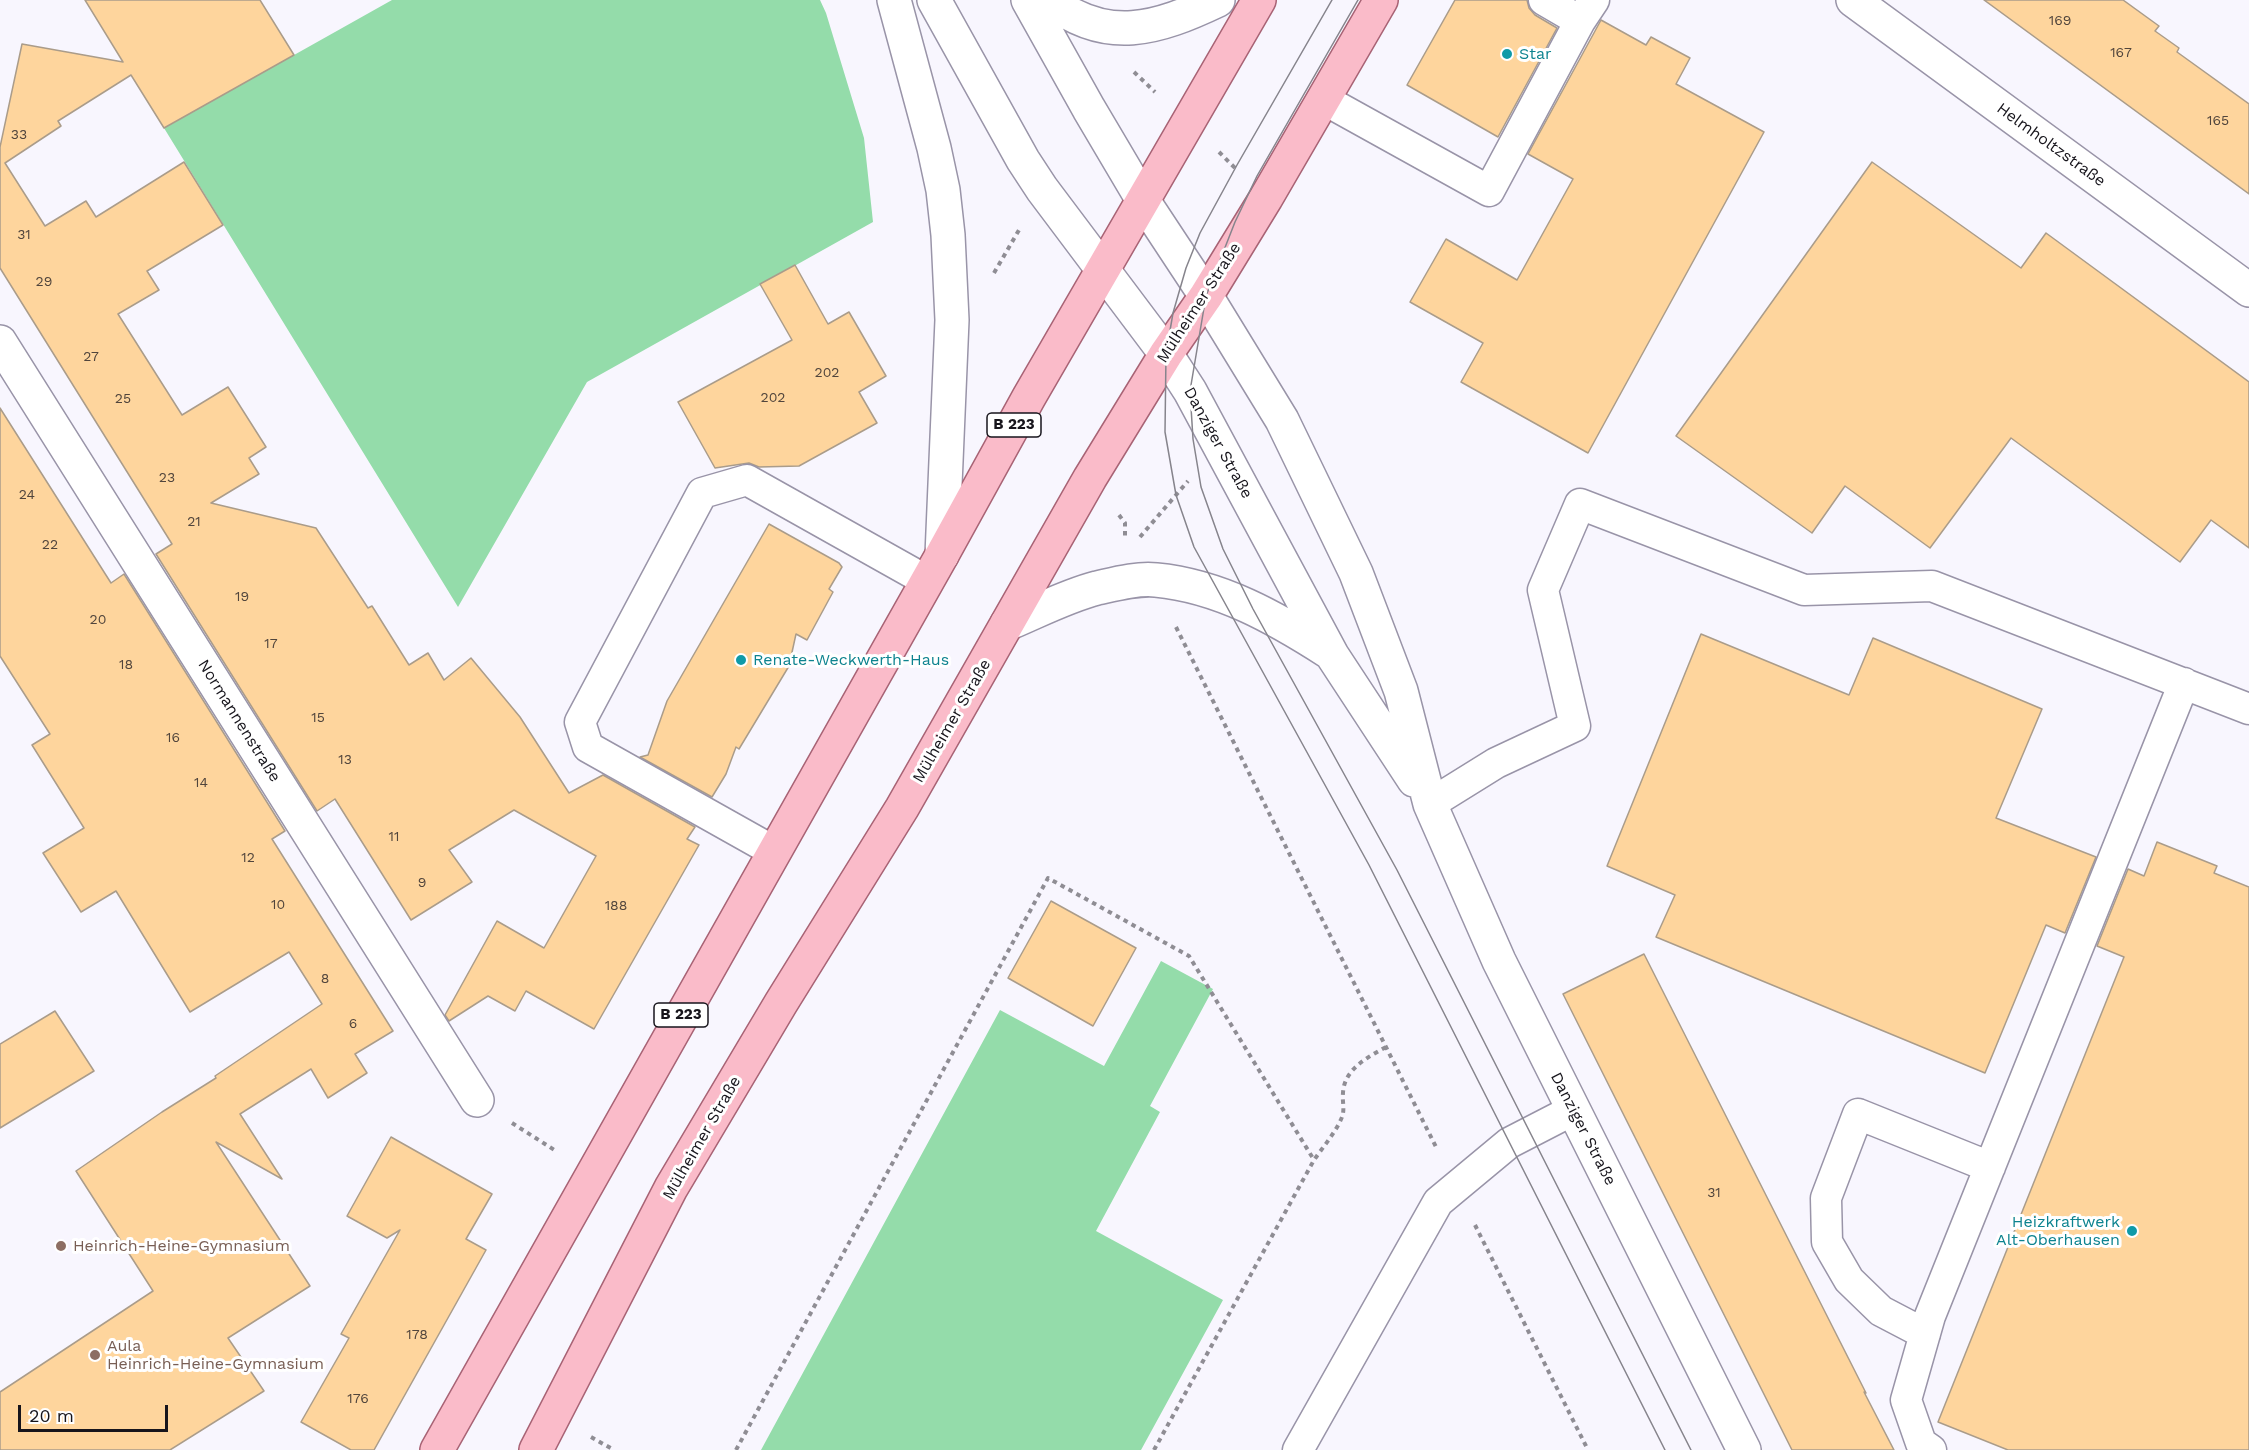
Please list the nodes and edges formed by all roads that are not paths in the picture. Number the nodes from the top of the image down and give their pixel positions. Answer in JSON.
{"nodes":[{"id":1,"x":894,"y":0,"type":"edge"},
{"id":2,"x":934,"y":0,"type":"edge"},
{"id":3,"x":1028,"y":0,"type":"edge"},
{"id":4,"x":1049,"y":0,"type":"edge"},
{"id":5,"x":1218,"y":0,"type":"edge"},
{"id":6,"x":1259,"y":0,"type":"edge"},
{"id":7,"x":1381,"y":0,"type":"edge"},
{"id":8,"x":1544,"y":0,"type":"edge"},
{"id":9,"x":1853,"y":0,"type":"edge"},
{"id":10,"x":1587,"y":10,"type":"edge"},
{"id":11,"x":1323,"y":99,"type":"junction"},
{"id":12,"x":1144,"y":202,"type":"junction"},
{"id":13,"x":1104,"y":270,"type":"junction"},
{"id":14,"x":2249,"y":290,"type":"edge"},
{"id":15,"x":1206,"y":296,"type":"junction"},
{"id":16,"x":0,"y":342,"type":"edge"},
{"id":17,"x":1166,"y":354,"type":"junction"},
{"id":18,"x":935,"y":568,"type":"junction"},
{"id":19,"x":1007,"y":624,"type":"junction"},
{"id":20,"x":1332,"y":655,"type":"junction"},
{"id":21,"x":2184,"y":683,"type":"junction"},
{"id":22,"x":2249,"y":709,"type":"edge"},
{"id":23,"x":1430,"y":804,"type":"junction"},
{"id":24,"x":775,"y":852,"type":"junction"},
{"id":25,"x":477,"y":1100,"type":"road end"},
{"id":26,"x":1573,"y":1110,"type":"junction"},
{"id":27,"x":1990,"y":1167,"type":"junction"},
{"id":28,"x":1925,"y":1334,"type":"junction"},
{"id":29,"x":437,"y":1450,"type":"edge"},
{"id":30,"x":536,"y":1450,"type":"edge"},
{"id":31,"x":1298,"y":1450,"type":"edge"},
{"id":32,"x":1744,"y":1450,"type":"edge"},
{"id":33,"x":1931,"y":1450,"type":"edge"}],
"edges":[{"from":1,"to":18,"type":"main road"},
{"from":2,"to":13,"type":"main road","name":"Danziger Straße"},
{"from":3,"to":12,"type":"main road","name":"Danziger Straße"},
{"from":4,"to":5,"type":"main road"},
{"from":6,"to":12,"type":"main road","number":"B 223"},
{"from":7,"to":11,"type":"main road","name":"Mülheimer Straße"},
{"from":8,"to":10,"type":"lane"},
{"from":9,"to":14,"type":"main road","name":"Helmholtzstraße"},
{"from":10,"to":11,"type":"lane"},
{"from":11,"to":15,"type":"main road","name":"Mülheimer Straße"},
{"from":12,"to":13,"type":"main road","number":"B 223"},
{"from":12,"to":15,"type":"main road","name":"Danziger Straße"},
{"from":13,"to":17,"type":"main road","name":"Danziger Straße"},
{"from":13,"to":18,"type":"main road","number":"B 223"},
{"from":15,"to":17,"type":"main road","name":"Mülheimer Straße"},
{"from":15,"to":23,"type":"main road","name":"Danziger Straße"},
{"from":16,"to":25,"type":"main road","name":"Normannenstraße"},
{"from":17,"to":19,"type":"main road","name":"Mülheimer Straße"},
{"from":17,"to":20,"type":"main road","name":"Danziger Straße"},
{"from":18,"to":24,"type":"main road","number":"B 223"},
{"from":18,"to":24,"type":"lane"},
{"from":19,"to":20,"type":"main road"},
{"from":19,"to":30,"type":"main road","name":"Mülheimer Straße"},
{"from":20,"to":23,"type":"main road","name":"Danziger Straße"},
{"from":21,"to":22,"type":"lane"},
{"from":21,"to":23,"type":"lane"},
{"from":21,"to":27,"type":"lane"},
{"from":23,"to":26,"type":"main road","name":"Danziger Straße"},
{"from":24,"to":29,"type":"main road","number":"B 223"},
{"from":26,"to":31,"type":"lane"},
{"from":26,"to":32,"type":"main road","name":"Danziger Straße"},
{"from":27,"to":28,"type":"lane"},
{"from":27,"to":28,"type":"lane"},
{"from":28,"to":33,"type":"lane"}]}
